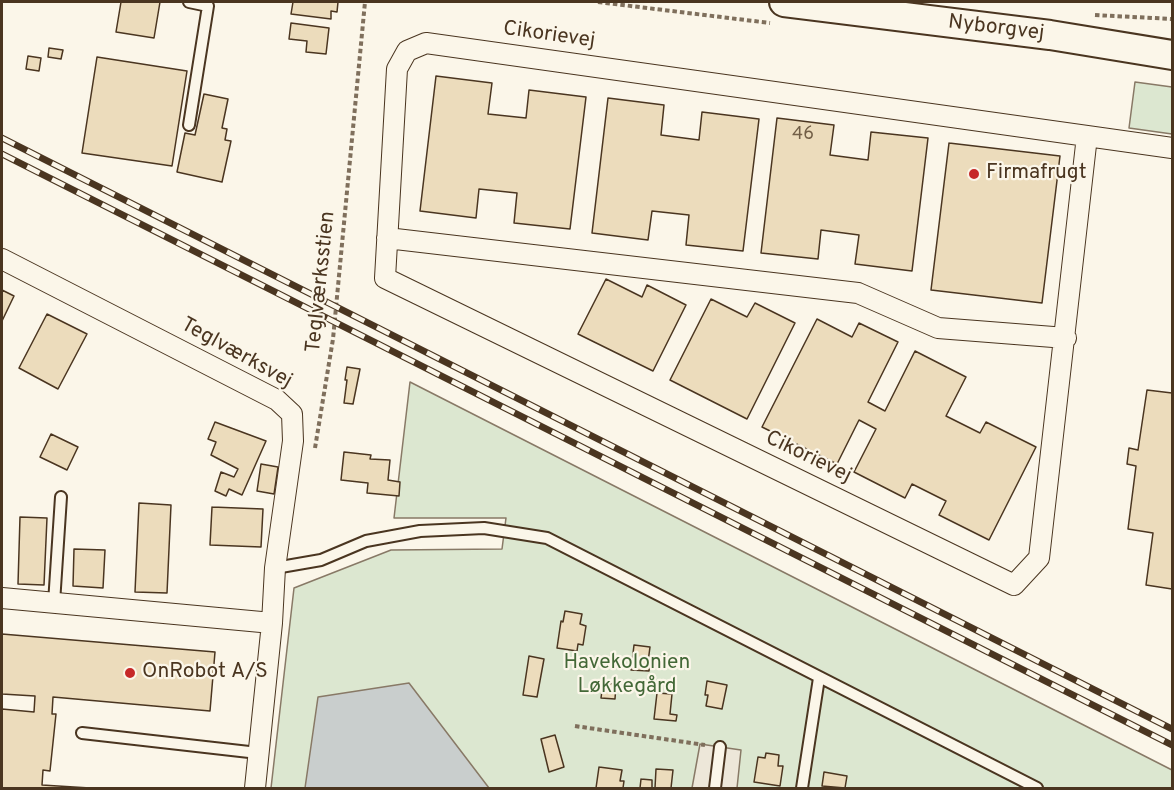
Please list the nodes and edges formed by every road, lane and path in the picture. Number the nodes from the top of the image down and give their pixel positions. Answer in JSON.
{"nodes":[{"id":1,"x":189,"y":2,"type":"edge"},
{"id":2,"x":365,"y":2,"type":"edge"},
{"id":3,"x":784,"y":2,"type":"edge"},
{"id":4,"x":1050,"y":35,"type":"junction"},
{"id":5,"x":1173,"y":40,"type":"edge"},
{"id":6,"x":1173,"y":55,"type":"edge"},
{"id":7,"x":189,"y":125,"type":"dead end"},
{"id":8,"x":1087,"y":136,"type":"junction"},
{"id":9,"x":1173,"y":148,"type":"edge"},
{"id":10,"x":387,"y":238,"type":"junction"},
{"id":11,"x":2,"y":259,"type":"edge"},
{"id":12,"x":1066,"y":338,"type":"junction"},
{"id":13,"x":315,"y":452,"type":"dead end"},
{"id":14,"x":61,"y":497,"type":"dead end"},
{"id":15,"x":275,"y":568,"type":"junction"},
{"id":16,"x":2,"y":598,"type":"edge"},
{"id":17,"x":54,"y":603,"type":"junction"},
{"id":18,"x":272,"y":623,"type":"junction"},
{"id":19,"x":819,"y":678,"type":"junction"},
{"id":20,"x":575,"y":726,"type":"dead end"},
{"id":21,"x":82,"y":733,"type":"dead end"},
{"id":22,"x":720,"y":747,"type":"joint"},
{"id":23,"x":258,"y":753,"type":"junction"},
{"id":24,"x":255,"y":789,"type":"edge"},
{"id":25,"x":715,"y":789,"type":"edge"},
{"id":26,"x":802,"y":789,"type":"edge"},
{"id":27,"x":1037,"y":789,"type":"edge"}],
"edges":[{"from":1,"to":7,"type":"lane"},
{"from":2,"to":13,"type":"path","name":"Teglværksstien"},
{"from":3,"to":4,"type":"main road","name":"Nyborgvej"},
{"from":4,"to":5,"type":"main road"},
{"from":4,"to":6,"type":"main road","name":"Nyborgvej"},
{"from":8,"to":9,"type":"street","name":"Cikorievej"},
{"from":8,"to":10,"type":"street","name":"Cikorievej"},
{"from":8,"to":12,"type":"street","name":"Cikorievej"},
{"from":10,"to":12,"type":"street"},
{"from":10,"to":12,"type":"street","name":"Cikorievej"},
{"from":11,"to":15,"type":"street","name":"Teglværksvej"},
{"from":14,"to":17,"type":"lane"},
{"from":15,"to":18,"type":"street","name":"Teglværksvej"},
{"from":15,"to":19,"type":"lane"},
{"from":16,"to":17,"type":"street"},
{"from":17,"to":18,"type":"street"},
{"from":18,"to":23,"type":"street","name":"Teglværksvej"},
{"from":19,"to":26,"type":"lane"},
{"from":19,"to":27,"type":"lane"},
{"from":20,"to":22,"type":"path"},
{"from":21,"to":23,"type":"lane"},
{"from":22,"to":25,"type":"lane"},
{"from":23,"to":24,"type":"street","name":"Teglværksvej"}]}
